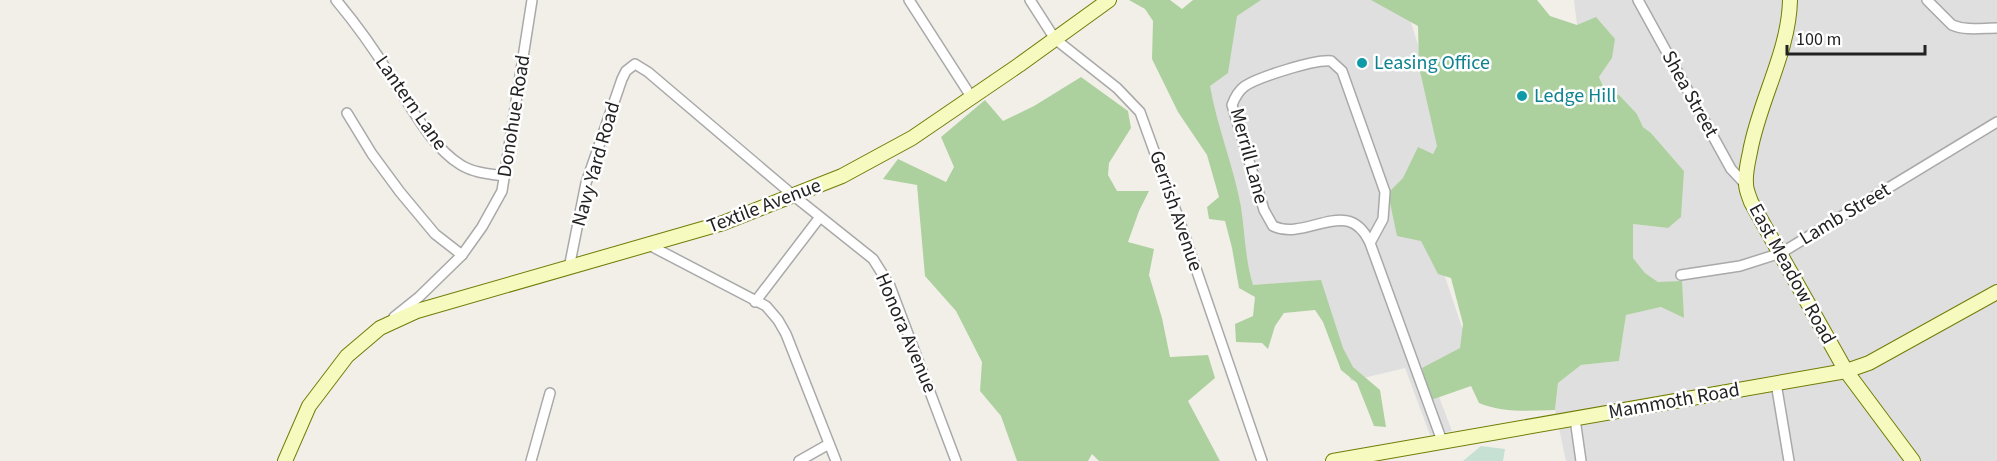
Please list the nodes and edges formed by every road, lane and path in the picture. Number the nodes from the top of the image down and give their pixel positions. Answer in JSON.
{"nodes":[{"id":1,"x":336,"y":0,"type":"edge"},
{"id":2,"x":532,"y":0,"type":"edge"},
{"id":3,"x":909,"y":0,"type":"edge"},
{"id":4,"x":1030,"y":0,"type":"edge"},
{"id":5,"x":1109,"y":0,"type":"edge"},
{"id":6,"x":1638,"y":0,"type":"edge"},
{"id":7,"x":1790,"y":0,"type":"edge"},
{"id":8,"x":1927,"y":0,"type":"edge"},
{"id":9,"x":1997,"y":28,"type":"edge"},
{"id":10,"x":1055,"y":39,"type":"junction"},
{"id":11,"x":634,"y":65,"type":"joint"},
{"id":12,"x":972,"y":98,"type":"junction"},
{"id":13,"x":347,"y":113,"type":"dead end"},
{"id":14,"x":1997,"y":122,"type":"edge"},
{"id":15,"x":505,"y":176,"type":"junction"},
{"id":16,"x":1746,"y":185,"type":"junction"},
{"id":17,"x":794,"y":196,"type":"junction"},
{"id":18,"x":820,"y":217,"type":"junction"},
{"id":19,"x":1370,"y":243,"type":"junction"},
{"id":20,"x":649,"y":245,"type":"junction"},
{"id":21,"x":1781,"y":253,"type":"junction"},
{"id":22,"x":462,"y":255,"type":"junction"},
{"id":23,"x":568,"y":267,"type":"junction"},
{"id":24,"x":1681,"y":275,"type":"dead end"},
{"id":25,"x":1997,"y":292,"type":"edge"},
{"id":26,"x":755,"y":302,"type":"junction"},
{"id":27,"x":380,"y":328,"type":"junction"},
{"id":28,"x":1846,"y":371,"type":"junction"},
{"id":29,"x":1776,"y":383,"type":"junction"},
{"id":30,"x":550,"y":393,"type":"dead end"},
{"id":31,"x":1575,"y":418,"type":"junction"},
{"id":32,"x":1442,"y":441,"type":"junction"},
{"id":33,"x":829,"y":444,"type":"junction"},
{"id":34,"x":1358,"y":458,"type":"edge"},
{"id":35,"x":285,"y":461,"type":"edge"},
{"id":36,"x":531,"y":461,"type":"edge"},
{"id":37,"x":799,"y":461,"type":"edge"},
{"id":38,"x":836,"y":461,"type":"edge"},
{"id":39,"x":956,"y":461,"type":"edge"},
{"id":40,"x":1262,"y":461,"type":"edge"},
{"id":41,"x":1333,"y":461,"type":"edge"},
{"id":42,"x":1581,"y":461,"type":"edge"},
{"id":43,"x":1789,"y":461,"type":"edge"},
{"id":44,"x":1913,"y":461,"type":"edge"}],
"edges":[{"from":1,"to":15,"type":"street","name":"Lantern Lane"},
{"from":2,"to":15,"type":"street","name":"Donohue Road"},
{"from":3,"to":12,"type":"street"},
{"from":4,"to":10,"type":"street","name":"Gerrish Avenue"},
{"from":5,"to":10,"type":"main road","name":"Textile Avenue"},
{"from":6,"to":16,"type":"street","name":"Shea Street"},
{"from":7,"to":16,"type":"main road","name":"East Meadow Road"},
{"from":8,"to":9,"type":"street"},
{"from":10,"to":12,"type":"main road","name":"Textile Avenue"},
{"from":10,"to":40,"type":"street","name":"Gerrish Avenue"},
{"from":11,"to":17,"type":"street","name":"Honora Avenue"},
{"from":11,"to":23,"type":"street","name":"Navy Yard Road"},
{"from":12,"to":17,"type":"main road","name":"Textile Avenue"},
{"from":13,"to":22,"type":"street"},
{"from":14,"to":21,"type":"street","name":"Lamb Street"},
{"from":15,"to":22,"type":"street","name":"Donohue Road"},
{"from":16,"to":21,"type":"main road","name":"East Meadow Road"},
{"from":17,"to":18,"type":"street","name":"Honora Avenue"},
{"from":17,"to":20,"type":"main road","name":"Textile Avenue"},
{"from":18,"to":26,"type":"street"},
{"from":18,"to":39,"type":"street","name":"Honora Avenue"},
{"from":19,"to":19,"type":"street","name":"Merrill Lane"},
{"from":19,"to":32,"type":"street","name":"Merrill Lane"},
{"from":20,"to":23,"type":"main road","name":"Textile Avenue"},
{"from":20,"to":26,"type":"street"},
{"from":21,"to":24,"type":"street","name":"Lamb Street"},
{"from":21,"to":28,"type":"main road","name":"East Meadow Road"},
{"from":22,"to":27,"type":"street","name":"Donohue Road"},
{"from":23,"to":27,"type":"main road","name":"Textile Avenue"},
{"from":25,"to":28,"type":"main road","name":"Mammoth Road"},
{"from":26,"to":33,"type":"street"},
{"from":27,"to":35,"type":"main road","name":"Textile Avenue"},
{"from":28,"to":29,"type":"main road","name":"Mammoth Road"},
{"from":28,"to":44,"type":"main road","name":"East Meadow Road"},
{"from":29,"to":31,"type":"main road","name":"Mammoth Road"},
{"from":29,"to":43,"type":"street"},
{"from":30,"to":36,"type":"street"},
{"from":31,"to":32,"type":"main road","name":"Mammoth Road"},
{"from":31,"to":42,"type":"street"},
{"from":32,"to":34,"type":"main road","name":"Mammoth Road"},
{"from":33,"to":37,"type":"street"},
{"from":33,"to":38,"type":"street"},
{"from":34,"to":41,"type":"main road","name":"Mammoth Road"}]}
